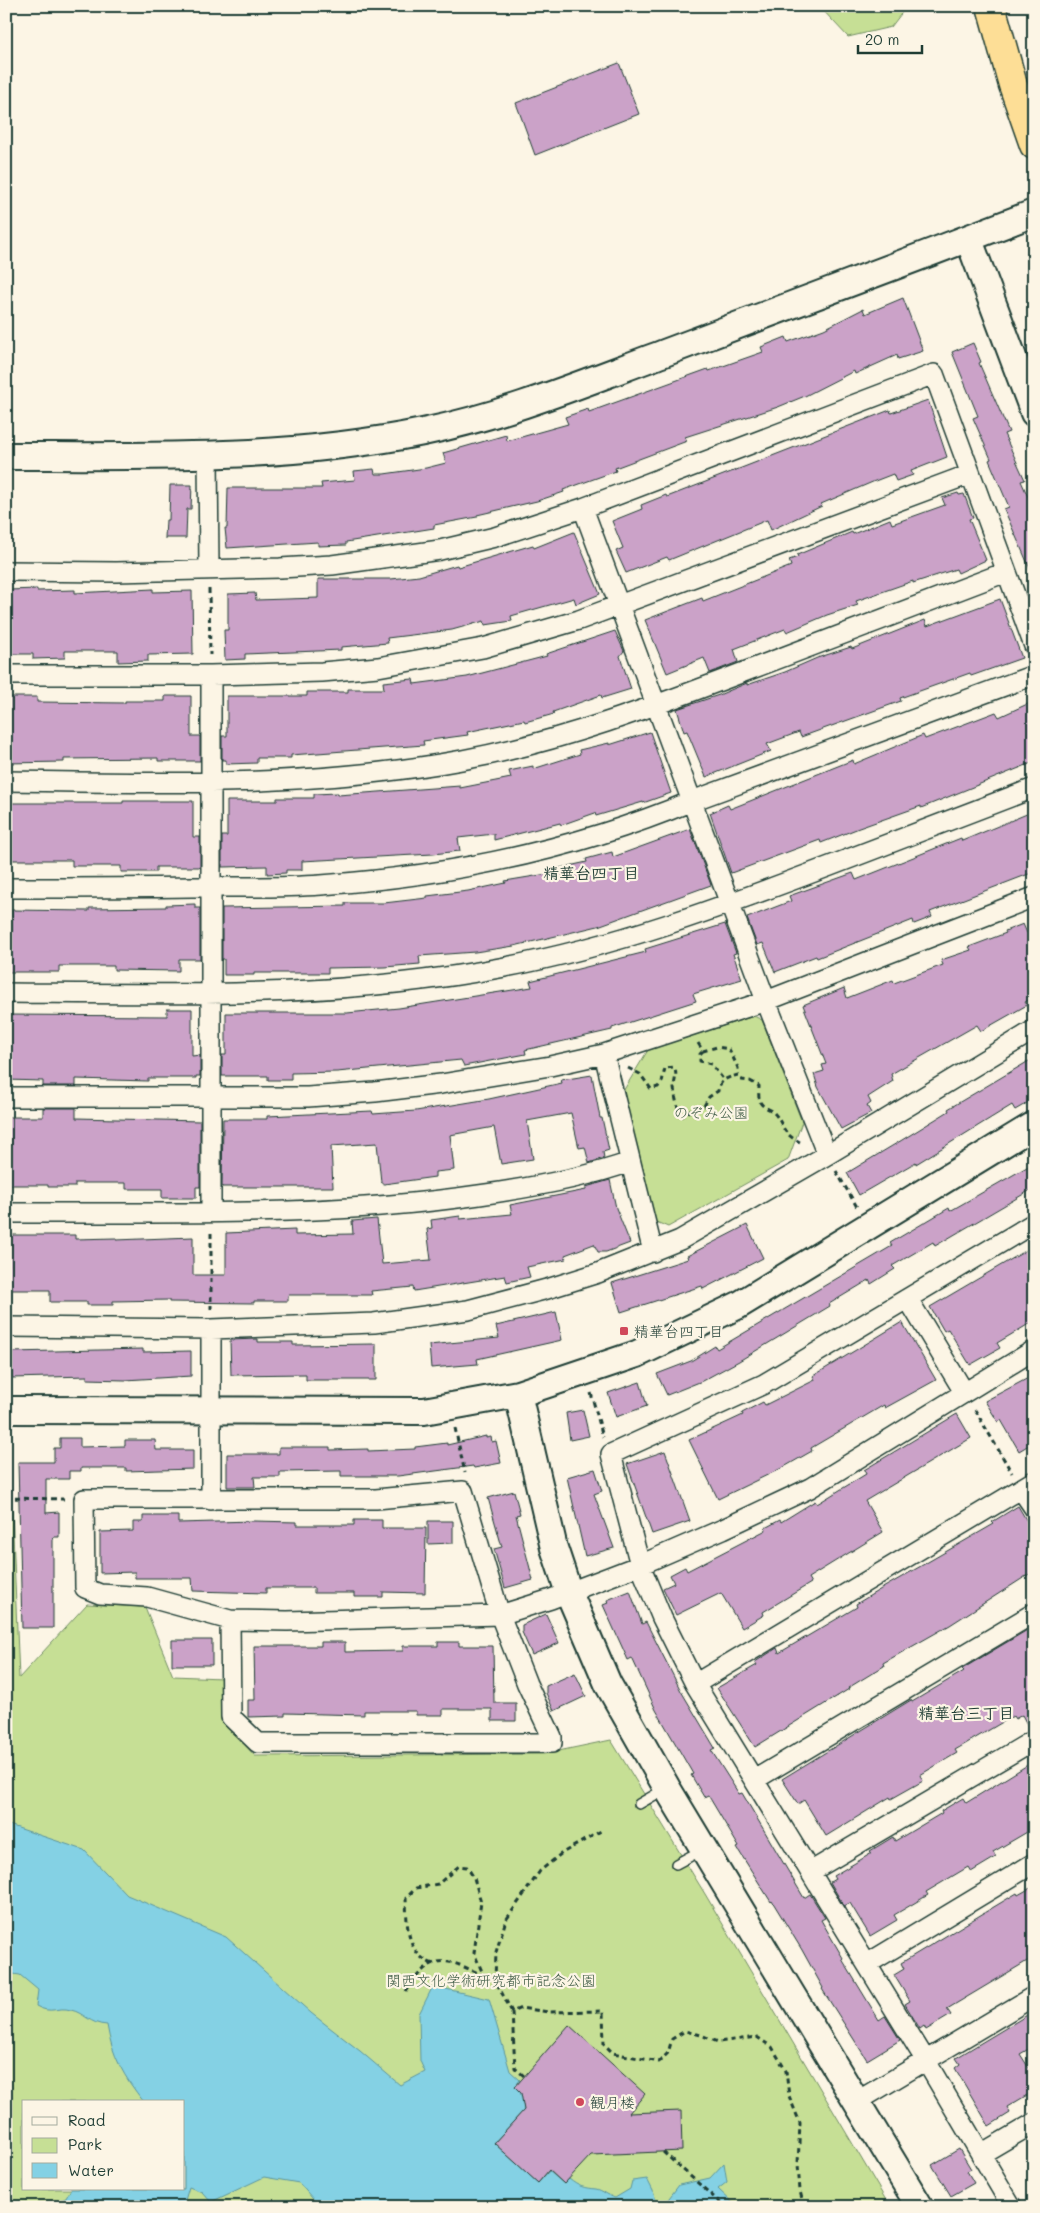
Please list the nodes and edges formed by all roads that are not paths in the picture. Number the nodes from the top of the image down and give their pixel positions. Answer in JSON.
{"nodes":[{"id":1,"x":994,"y":12,"type":"edge"},
{"id":2,"x":1034,"y":104,"type":"edge"},
{"id":3,"x":1034,"y":145,"type":"edge"},
{"id":4,"x":1034,"y":213,"type":"edge"},
{"id":5,"x":969,"y":240,"type":"junction"},
{"id":6,"x":1034,"y":413,"type":"edge"},
{"id":7,"x":6,"y":456,"type":"edge"},
{"id":8,"x":208,"y":456,"type":"junction"},
{"id":9,"x":970,"y":474,"type":"junction"},
{"id":10,"x":583,"y":508,"type":"junction"},
{"id":11,"x":209,"y":568,"type":"junction"},
{"id":12,"x":6,"y":571,"type":"edge"},
{"id":13,"x":1006,"y":572,"type":"junction"},
{"id":14,"x":619,"y":604,"type":"junction"},
{"id":15,"x":1029,"y":618,"type":"edge"},
{"id":16,"x":1034,"y":646,"type":"edge"},
{"id":17,"x":6,"y":675,"type":"edge"},
{"id":18,"x":211,"y":675,"type":"junction"},
{"id":19,"x":1034,"y":675,"type":"edge"},
{"id":20,"x":658,"y":705,"type":"junction"},
{"id":21,"x":6,"y":781,"type":"edge"},
{"id":22,"x":212,"y":783,"type":"junction"},
{"id":23,"x":1034,"y":788,"type":"edge"},
{"id":24,"x":692,"y":801,"type":"junction"},
{"id":25,"x":212,"y":887,"type":"junction"},
{"id":26,"x":6,"y":888,"type":"edge"},
{"id":27,"x":1034,"y":897,"type":"edge"},
{"id":28,"x":732,"y":904,"type":"junction"},
{"id":29,"x":6,"y":993,"type":"edge"},
{"id":30,"x":212,"y":994,"type":"junction"},
{"id":31,"x":766,"y":1001,"type":"junction"},
{"id":32,"x":1034,"y":1030,"type":"edge"},
{"id":33,"x":604,"y":1054,"type":"junction"},
{"id":34,"x":6,"y":1098,"type":"edge"},
{"id":35,"x":211,"y":1098,"type":"junction"},
{"id":36,"x":1034,"y":1125,"type":"edge"},
{"id":37,"x":827,"y":1155,"type":"junction"},
{"id":38,"x":630,"y":1162,"type":"junction"},
{"id":39,"x":6,"y":1212,"type":"edge"},
{"id":40,"x":210,"y":1212,"type":"junction"},
{"id":41,"x":1034,"y":1223,"type":"edge"},
{"id":42,"x":653,"y":1252,"type":"junction"},
{"id":43,"x":908,"y":1298,"type":"junction"},
{"id":44,"x":6,"y":1327,"type":"edge"},
{"id":45,"x":211,"y":1329,"type":"junction"},
{"id":46,"x":1034,"y":1350,"type":"edge"},
{"id":47,"x":964,"y":1392,"type":"junction"},
{"id":48,"x":518,"y":1394,"type":"junction"},
{"id":49,"x":6,"y":1410,"type":"edge"},
{"id":50,"x":212,"y":1410,"type":"junction"},
{"id":51,"x":1027,"y":1485,"type":"edge"},
{"id":52,"x":211,"y":1500,"type":"junction"},
{"id":53,"x":1034,"y":1508,"type":"edge"},
{"id":54,"x":640,"y":1565,"type":"junction"},
{"id":55,"x":569,"y":1593,"type":"junction"},
{"id":56,"x":1034,"y":1613,"type":"edge"},
{"id":57,"x":500,"y":1615,"type":"junction"},
{"id":58,"x":230,"y":1620,"type":"junction"},
{"id":59,"x":695,"y":1684,"type":"junction"},
{"id":60,"x":1034,"y":1740,"type":"edge"},
{"id":61,"x":754,"y":1780,"type":"junction"},
{"id":62,"x":667,"y":1788,"type":"junction"},
{"id":63,"x":639,"y":1804,"type":"dead end"},
{"id":64,"x":704,"y":1849,"type":"junction"},
{"id":65,"x":1034,"y":1863,"type":"edge"},
{"id":66,"x":676,"y":1864,"type":"dead end"},
{"id":67,"x":810,"y":1872,"type":"junction"},
{"id":68,"x":867,"y":1964,"type":"junction"},
{"id":69,"x":1034,"y":1996,"type":"edge"},
{"id":70,"x":926,"y":2061,"type":"junction"},
{"id":71,"x":856,"y":2102,"type":"junction"},
{"id":72,"x":1034,"y":2123,"type":"edge"},
{"id":73,"x":981,"y":2154,"type":"junction"},
{"id":74,"x":920,"y":2207,"type":"edge"},
{"id":75,"x":1012,"y":2207,"type":"edge"}],
"edges":[{"from":1,"to":2,"type":"highway"},
{"from":1,"to":3,"type":"highway"},
{"from":4,"to":5,"type":"street"},
{"from":5,"to":6,"type":"street"},
{"from":5,"to":8,"type":"street"},
{"from":7,"to":8,"type":"street"},
{"from":8,"to":11,"type":"street"},
{"from":9,"to":10,"type":"street"},
{"from":9,"to":13,"type":"street"},
{"from":9,"to":14,"type":"street"},
{"from":10,"to":11,"type":"street"},
{"from":10,"to":14,"type":"street"},
{"from":11,"to":12,"type":"street"},
{"from":13,"to":15,"type":"street"},
{"from":13,"to":20,"type":"street"},
{"from":14,"to":18,"type":"street"},
{"from":14,"to":20,"type":"street"},
{"from":15,"to":16,"type":"street"},
{"from":17,"to":18,"type":"street"},
{"from":18,"to":22,"type":"street"},
{"from":19,"to":24,"type":"street"},
{"from":20,"to":22,"type":"street"},
{"from":20,"to":24,"type":"street"},
{"from":21,"to":22,"type":"street"},
{"from":22,"to":25,"type":"street"},
{"from":23,"to":28,"type":"street"},
{"from":24,"to":25,"type":"street"},
{"from":24,"to":28,"type":"street"},
{"from":25,"to":26,"type":"street"},
{"from":25,"to":30,"type":"street"},
{"from":27,"to":31,"type":"street"},
{"from":28,"to":30,"type":"street"},
{"from":28,"to":31,"type":"street"},
{"from":29,"to":30,"type":"street"},
{"from":30,"to":35,"type":"street"},
{"from":31,"to":33,"type":"street"},
{"from":31,"to":37,"type":"street"},
{"from":32,"to":37,"type":"street"},
{"from":33,"to":35,"type":"street"},
{"from":33,"to":38,"type":"street"},
{"from":34,"to":35,"type":"street"},
{"from":35,"to":40,"type":"street"},
{"from":36,"to":48,"type":"street"},
{"from":37,"to":42,"type":"street"},
{"from":38,"to":40,"type":"street"},
{"from":38,"to":42,"type":"street"},
{"from":39,"to":40,"type":"street"},
{"from":41,"to":43,"type":"street"},
{"from":42,"to":45,"type":"street"},
{"from":43,"to":47,"type":"street"},
{"from":43,"to":54,"type":"street"},
{"from":44,"to":45,"type":"street"},
{"from":45,"to":50,"type":"street"},
{"from":46,"to":47,"type":"street"},
{"from":47,"to":54,"type":"street"},
{"from":48,"to":50,"type":"street"},
{"from":48,"to":55,"type":"street"},
{"from":49,"to":50,"type":"street"},
{"from":50,"to":52,"type":"street"},
{"from":51,"to":53,"type":"street"},
{"from":51,"to":59,"type":"street"},
{"from":52,"to":57,"type":"street"},
{"from":52,"to":58,"type":"street"},
{"from":54,"to":55,"type":"street"},
{"from":54,"to":59,"type":"street"},
{"from":55,"to":57,"type":"street"},
{"from":55,"to":62,"type":"street"},
{"from":56,"to":61,"type":"street"},
{"from":57,"to":58,"type":"street"},
{"from":57,"to":58,"type":"street"},
{"from":59,"to":61,"type":"street"},
{"from":60,"to":67,"type":"street"},
{"from":61,"to":67,"type":"street"},
{"from":62,"to":63,"type":"lane"},
{"from":62,"to":64,"type":"street"},
{"from":64,"to":66,"type":"lane"},
{"from":64,"to":71,"type":"street"},
{"from":65,"to":68,"type":"street"},
{"from":67,"to":68,"type":"street"},
{"from":68,"to":70,"type":"street"},
{"from":69,"to":70,"type":"street"},
{"from":70,"to":71,"type":"street"},
{"from":70,"to":73,"type":"street"},
{"from":71,"to":74,"type":"street"},
{"from":72,"to":73,"type":"street"},
{"from":73,"to":75,"type":"street"}]}
